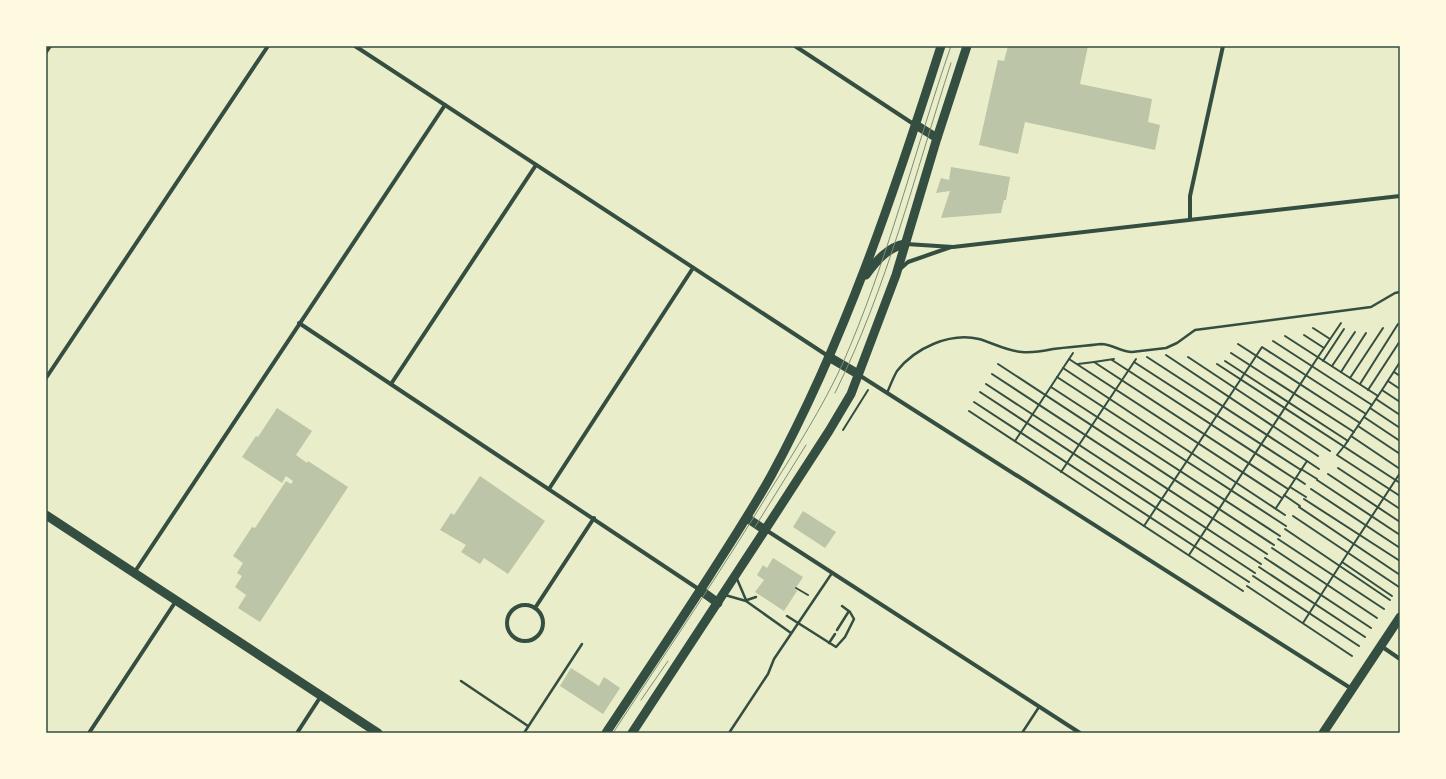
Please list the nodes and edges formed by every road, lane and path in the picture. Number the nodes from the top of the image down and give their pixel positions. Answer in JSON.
{"nodes":[{"id":1,"x":50,"y":46,"type":"edge"},
{"id":2,"x":268,"y":46,"type":"edge"},
{"id":3,"x":355,"y":46,"type":"edge"},
{"id":4,"x":795,"y":46,"type":"edge"},
{"id":5,"x":941,"y":46,"type":"edge"},
{"id":6,"x":967,"y":46,"type":"edge"},
{"id":7,"x":1223,"y":46,"type":"edge"},
{"id":8,"x":46,"y":52,"type":"edge"},
{"id":9,"x":444,"y":104,"type":"junction"},
{"id":10,"x":916,"y":125,"type":"junction"},
{"id":11,"x":937,"y":138,"type":"junction"},
{"id":12,"x":536,"y":165,"type":"junction"},
{"id":13,"x":1400,"y":196,"type":"edge"},
{"id":14,"x":1190,"y":219,"type":"junction"},
{"id":15,"x":905,"y":244,"type":"junction"},
{"id":16,"x":953,"y":247,"type":"junction"},
{"id":17,"x":693,"y":268,"type":"junction"},
{"id":18,"x":896,"y":274,"type":"junction"},
{"id":19,"x":859,"y":286,"type":"junction"},
{"id":20,"x":1400,"y":292,"type":"edge"},
{"id":21,"x":1341,"y":322,"type":"dead end"},
{"id":22,"x":300,"y":323,"type":"junction"},
{"id":23,"x":1398,"y":324,"type":"dead end"},
{"id":24,"x":1313,"y":328,"type":"dead end"},
{"id":25,"x":1383,"y":328,"type":"dead end"},
{"id":26,"x":1344,"y":329,"type":"dead end"},
{"id":27,"x":1355,"y":332,"type":"dead end"},
{"id":28,"x":1366,"y":333,"type":"dead end"},
{"id":29,"x":1304,"y":335,"type":"dead end"},
{"id":30,"x":1285,"y":336,"type":"dead end"},
{"id":31,"x":1330,"y":339,"type":"junction"},
{"id":32,"x":1273,"y":341,"type":"dead end"},
{"id":33,"x":1400,"y":341,"type":"edge"},
{"id":34,"x":1238,"y":344,"type":"dead end"},
{"id":35,"x":1077,"y":346,"type":"junction"},
{"id":36,"x":1324,"y":348,"type":"junction"},
{"id":37,"x":1156,"y":349,"type":"junction"},
{"id":38,"x":1141,"y":351,"type":"junction"},
{"id":39,"x":1231,"y":353,"type":"dead end"},
{"id":40,"x":1256,"y":356,"type":"junction"},
{"id":41,"x":828,"y":357,"type":"junction"},
{"id":42,"x":1188,"y":357,"type":"dead end"},
{"id":43,"x":1318,"y":357,"type":"junction"},
{"id":44,"x":1069,"y":359,"type":"junction"},
{"id":45,"x":1323,"y":360,"type":"junction"},
{"id":46,"x":1134,"y":361,"type":"junction"},
{"id":47,"x":1225,"y":361,"type":"dead end"},
{"id":48,"x":1094,"y":362,"type":"junction"},
{"id":49,"x":1400,"y":362,"type":"edge"},
{"id":50,"x":998,"y":364,"type":"dead end"},
{"id":51,"x":1077,"y":364,"type":"junction"},
{"id":52,"x":1217,"y":364,"type":"dead end"},
{"id":53,"x":1250,"y":365,"type":"junction"},
{"id":54,"x":1313,"y":366,"type":"junction"},
{"id":55,"x":1332,"y":366,"type":"junction"},
{"id":56,"x":1063,"y":368,"type":"junction"},
{"id":57,"x":1128,"y":370,"type":"junction"},
{"id":58,"x":1341,"y":372,"type":"junction"},
{"id":59,"x":1394,"y":372,"type":"junction"},
{"id":60,"x":858,"y":374,"type":"junction"},
{"id":61,"x":992,"y":374,"type":"dead end"},
{"id":62,"x":1244,"y":374,"type":"junction"},
{"id":63,"x":1307,"y":376,"type":"junction"},
{"id":64,"x":1400,"y":376,"type":"edge"},
{"id":65,"x":1057,"y":377,"type":"junction"},
{"id":66,"x":46,"y":378,"type":"edge"},
{"id":67,"x":1350,"y":378,"type":"junction"},
{"id":68,"x":1240,"y":379,"type":"junction"},
{"id":69,"x":1122,"y":380,"type":"junction"},
{"id":70,"x":1388,"y":381,"type":"junction"},
{"id":71,"x":391,"y":384,"type":"junction"},
{"id":72,"x":986,"y":384,"type":"dead end"},
{"id":73,"x":1301,"y":384,"type":"junction"},
{"id":74,"x":1359,"y":384,"type":"junction"},
{"id":75,"x":1051,"y":386,"type":"junction"},
{"id":76,"x":1235,"y":388,"type":"junction"},
{"id":77,"x":868,"y":389,"type":"dead end"},
{"id":78,"x":1116,"y":389,"type":"junction"},
{"id":79,"x":1400,"y":389,"type":"edge"},
{"id":80,"x":1368,"y":390,"type":"junction"},
{"id":81,"x":1382,"y":390,"type":"junction"},
{"id":82,"x":980,"y":392,"type":"dead end"},
{"id":83,"x":887,"y":394,"type":"junction"},
{"id":84,"x":1295,"y":394,"type":"junction"},
{"id":85,"x":1045,"y":395,"type":"junction"},
{"id":86,"x":1378,"y":396,"type":"junction"},
{"id":87,"x":1229,"y":397,"type":"junction"},
{"id":88,"x":1110,"y":398,"type":"junction"},
{"id":89,"x":1376,"y":399,"type":"junction"},
{"id":90,"x":974,"y":402,"type":"dead end"},
{"id":91,"x":1289,"y":402,"type":"junction"},
{"id":92,"x":1400,"y":402,"type":"edge"},
{"id":93,"x":860,"y":403,"type":"dead end"},
{"id":94,"x":1039,"y":405,"type":"junction"},
{"id":95,"x":1372,"y":405,"type":"junction"},
{"id":96,"x":1223,"y":406,"type":"junction"},
{"id":97,"x":1104,"y":407,"type":"junction"},
{"id":98,"x":1285,"y":408,"type":"junction"},
{"id":99,"x":1370,"y":408,"type":"junction"},
{"id":100,"x":969,"y":411,"type":"dead end"},
{"id":101,"x":1033,"y":414,"type":"junction"},
{"id":102,"x":1366,"y":414,"type":"junction"},
{"id":103,"x":1217,"y":415,"type":"junction"},
{"id":104,"x":1400,"y":415,"type":"edge"},
{"id":105,"x":1098,"y":417,"type":"junction"},
{"id":106,"x":1279,"y":417,"type":"junction"},
{"id":107,"x":1364,"y":417,"type":"junction"},
{"id":108,"x":1027,"y":423,"type":"junction"},
{"id":109,"x":1360,"y":423,"type":"junction"},
{"id":110,"x":1211,"y":425,"type":"junction"},
{"id":111,"x":1092,"y":426,"type":"junction"},
{"id":112,"x":1273,"y":426,"type":"junction"},
{"id":113,"x":1358,"y":426,"type":"junction"},
{"id":114,"x":1400,"y":428,"type":"edge"},
{"id":115,"x":1021,"y":432,"type":"junction"},
{"id":116,"x":1354,"y":432,"type":"junction"},
{"id":117,"x":1204,"y":434,"type":"junction"},
{"id":118,"x":1086,"y":435,"type":"junction"},
{"id":119,"x":1268,"y":436,"type":"junction"},
{"id":120,"x":1351,"y":436,"type":"junction"},
{"id":121,"x":1015,"y":441,"type":"junction"},
{"id":122,"x":1348,"y":441,"type":"junction"},
{"id":123,"x":1400,"y":441,"type":"edge"},
{"id":124,"x":1198,"y":443,"type":"junction"},
{"id":125,"x":1079,"y":445,"type":"junction"},
{"id":126,"x":1261,"y":445,"type":"junction"},
{"id":127,"x":1344,"y":446,"type":"junction"},
{"id":128,"x":1330,"y":451,"type":"dead end"},
{"id":129,"x":1073,"y":453,"type":"junction"},
{"id":130,"x":1192,"y":453,"type":"junction"},
{"id":131,"x":1256,"y":454,"type":"junction"},
{"id":132,"x":1400,"y":454,"type":"edge"},
{"id":133,"x":1318,"y":456,"type":"dead end"},
{"id":134,"x":1307,"y":461,"type":"junction"},
{"id":135,"x":1186,"y":462,"type":"junction"},
{"id":136,"x":1067,"y":463,"type":"junction"},
{"id":137,"x":1249,"y":463,"type":"junction"},
{"id":138,"x":1338,"y":468,"type":"dead end"},
{"id":139,"x":1319,"y":469,"type":"dead end"},
{"id":140,"x":1400,"y":469,"type":"edge"},
{"id":141,"x":1301,"y":470,"type":"junction"},
{"id":142,"x":1180,"y":471,"type":"junction"},
{"id":143,"x":1061,"y":472,"type":"junction"},
{"id":144,"x":1243,"y":472,"type":"junction"},
{"id":145,"x":1400,"y":473,"type":"edge"},
{"id":146,"x":1328,"y":474,"type":"dead end"},
{"id":147,"x":1295,"y":479,"type":"junction"},
{"id":148,"x":1175,"y":480,"type":"junction"},
{"id":149,"x":1395,"y":480,"type":"junction"},
{"id":150,"x":1237,"y":482,"type":"junction"},
{"id":151,"x":1400,"y":483,"type":"edge"},
{"id":152,"x":1305,"y":484,"type":"dead end"},
{"id":153,"x":1289,"y":488,"type":"junction"},
{"id":154,"x":549,"y":489,"type":"junction"},
{"id":155,"x":1311,"y":489,"type":"dead end"},
{"id":156,"x":1389,"y":489,"type":"junction"},
{"id":157,"x":1168,"y":490,"type":"junction"},
{"id":158,"x":1231,"y":491,"type":"junction"},
{"id":159,"x":1400,"y":496,"type":"edge"},
{"id":160,"x":1283,"y":497,"type":"junction"},
{"id":161,"x":1384,"y":498,"type":"junction"},
{"id":162,"x":1162,"y":499,"type":"junction"},
{"id":163,"x":1225,"y":500,"type":"junction"},
{"id":164,"x":1378,"y":507,"type":"junction"},
{"id":165,"x":1156,"y":508,"type":"junction"},
{"id":166,"x":1276,"y":508,"type":"junction"},
{"id":167,"x":1219,"y":509,"type":"junction"},
{"id":168,"x":1400,"y":509,"type":"edge"},
{"id":169,"x":46,"y":515,"type":"edge"},
{"id":170,"x":1286,"y":515,"type":"dead end"},
{"id":171,"x":1293,"y":516,"type":"dead end"},
{"id":172,"x":1372,"y":516,"type":"junction"},
{"id":173,"x":1150,"y":517,"type":"junction"},
{"id":174,"x":594,"y":518,"type":"junction"},
{"id":175,"x":747,"y":518,"type":"junction"},
{"id":176,"x":1213,"y":519,"type":"junction"},
{"id":177,"x":1400,"y":522,"type":"edge"},
{"id":178,"x":1144,"y":526,"type":"junction"},
{"id":179,"x":1366,"y":526,"type":"junction"},
{"id":180,"x":1207,"y":528,"type":"junction"},
{"id":181,"x":765,"y":530,"type":"junction"},
{"id":182,"x":1360,"y":535,"type":"junction"},
{"id":183,"x":1400,"y":535,"type":"edge"},
{"id":184,"x":1280,"y":536,"type":"dead end"},
{"id":185,"x":1201,"y":537,"type":"junction"},
{"id":186,"x":1278,"y":539,"type":"dead end"},
{"id":187,"x":1354,"y":544,"type":"junction"},
{"id":188,"x":1274,"y":545,"type":"dead end"},
{"id":189,"x":1195,"y":546,"type":"junction"},
{"id":190,"x":1272,"y":548,"type":"dead end"},
{"id":191,"x":1400,"y":548,"type":"edge"},
{"id":192,"x":1348,"y":553,"type":"junction"},
{"id":193,"x":1267,"y":554,"type":"dead end"},
{"id":194,"x":1189,"y":555,"type":"junction"},
{"id":195,"x":1265,"y":558,"type":"dead end"},
{"id":196,"x":1400,"y":561,"type":"edge"},
{"id":197,"x":1342,"y":562,"type":"junction"},
{"id":198,"x":1261,"y":564,"type":"dead end"},
{"id":199,"x":1340,"y":566,"type":"junction"},
{"id":200,"x":1259,"y":567,"type":"dead end"},
{"id":201,"x":134,"y":573,"type":"junction"},
{"id":202,"x":832,"y":573,"type":"junction"},
{"id":203,"x":1255,"y":573,"type":"dead end"},
{"id":204,"x":1400,"y":575,"type":"edge"},
{"id":205,"x":735,"y":576,"type":"junction"},
{"id":206,"x":1253,"y":576,"type":"dead end"},
{"id":207,"x":1333,"y":576,"type":"junction"},
{"id":208,"x":1250,"y":582,"type":"dead end"},
{"id":209,"x":1327,"y":585,"type":"junction"},
{"id":210,"x":1247,"y":586,"type":"dead end"},
{"id":211,"x":1398,"y":587,"type":"dead end"},
{"id":212,"x":796,"y":588,"type":"dead end"},
{"id":213,"x":700,"y":590,"type":"junction"},
{"id":214,"x":1243,"y":591,"type":"dead end"},
{"id":215,"x":724,"y":594,"type":"junction"},
{"id":216,"x":1321,"y":595,"type":"junction"},
{"id":217,"x":809,"y":596,"type":"dead end"},
{"id":218,"x":1392,"y":596,"type":"dead end"},
{"id":219,"x":756,"y":597,"type":"dead end"},
{"id":220,"x":746,"y":600,"type":"junction"},
{"id":221,"x":1390,"y":600,"type":"dead end"},
{"id":222,"x":176,"y":601,"type":"junction"},
{"id":223,"x":718,"y":603,"type":"junction"},
{"id":224,"x":1315,"y":604,"type":"junction"},
{"id":225,"x":842,"y":606,"type":"dead end"},
{"id":226,"x":535,"y":608,"type":"junction"},
{"id":227,"x":1384,"y":609,"type":"dead end"},
{"id":228,"x":849,"y":611,"type":"junction"},
{"id":229,"x":1309,"y":613,"type":"junction"},
{"id":230,"x":787,"y":616,"type":"dead end"},
{"id":231,"x":1400,"y":617,"type":"edge"},
{"id":232,"x":1378,"y":618,"type":"dead end"},
{"id":233,"x":798,"y":623,"type":"junction"},
{"id":234,"x":1303,"y":623,"type":"junction"},
{"id":235,"x":1371,"y":628,"type":"dead end"},
{"id":236,"x":837,"y":630,"type":"dead end"},
{"id":237,"x":791,"y":633,"type":"junction"},
{"id":238,"x":835,"y":634,"type":"dead end"},
{"id":239,"x":1365,"y":637,"type":"dead end"},
{"id":240,"x":829,"y":643,"type":"junction"},
{"id":241,"x":582,"y":644,"type":"dead end"},
{"id":242,"x":1359,"y":646,"type":"dead end"},
{"id":243,"x":1381,"y":646,"type":"junction"},
{"id":244,"x":1352,"y":656,"type":"dead end"},
{"id":245,"x":1400,"y":658,"type":"edge"},
{"id":246,"x":461,"y":681,"type":"dead end"},
{"id":247,"x":1352,"y":690,"type":"junction"},
{"id":248,"x":321,"y":695,"type":"junction"},
{"id":249,"x":1039,"y":707,"type":"junction"},
{"id":250,"x":528,"y":726,"type":"junction"},
{"id":251,"x":89,"y":733,"type":"edge"},
{"id":252,"x":297,"y":733,"type":"edge"},
{"id":253,"x":378,"y":733,"type":"edge"},
{"id":254,"x":524,"y":733,"type":"edge"},
{"id":255,"x":606,"y":733,"type":"edge"},
{"id":256,"x":632,"y":733,"type":"edge"},
{"id":257,"x":729,"y":733,"type":"edge"},
{"id":258,"x":1022,"y":733,"type":"edge"},
{"id":259,"x":1080,"y":733,"type":"edge"},
{"id":260,"x":1323,"y":733,"type":"edge"}],
"edges":[{"from":1,"to":8,"type":"street"},
{"from":2,"to":66,"type":"street"},
{"from":3,"to":9,"type":"street"},
{"from":4,"to":10,"type":"street"},
{"from":5,"to":10,"type":"main road"},
{"from":6,"to":11,"type":"main road"},
{"from":7,"to":14,"type":"street"},
{"from":9,"to":12,"type":"street"},
{"from":9,"to":22,"type":"street"},
{"from":10,"to":11,"type":"main road"},
{"from":10,"to":19,"type":"main road"},
{"from":11,"to":15,"type":"main road"},
{"from":12,"to":17,"type":"street"},
{"from":12,"to":71,"type":"street"},
{"from":13,"to":14,"type":"street"},
{"from":14,"to":16,"type":"street"},
{"from":15,"to":16,"type":"street"},
{"from":15,"to":18,"type":"main road"},
{"from":15,"to":19,"type":"main road"},
{"from":16,"to":18,"type":"street"},
{"from":17,"to":41,"type":"street"},
{"from":17,"to":154,"type":"street"},
{"from":18,"to":60,"type":"main road"},
{"from":19,"to":41,"type":"main road"},
{"from":20,"to":37,"type":"lane"},
{"from":21,"to":31,"type":"path"},
{"from":22,"to":71,"type":"street"},
{"from":22,"to":201,"type":"street"},
{"from":23,"to":74,"type":"path"},
{"from":24,"to":31,"type":"path"},
{"from":25,"to":67,"type":"path"},
{"from":26,"to":45,"type":"path"},
{"from":27,"to":55,"type":"path"},
{"from":28,"to":58,"type":"path"},
{"from":29,"to":36,"type":"path"},
{"from":30,"to":43,"type":"path"},
{"from":31,"to":36,"type":"path"},
{"from":32,"to":54,"type":"path"},
{"from":33,"to":80,"type":"path"},
{"from":34,"to":40,"type":"path"},
{"from":35,"to":38,"type":"lane"},
{"from":35,"to":44,"type":"path"},
{"from":35,"to":83,"type":"lane"},
{"from":36,"to":43,"type":"path"},
{"from":37,"to":38,"type":"lane"},
{"from":37,"to":87,"type":"path"},
{"from":38,"to":46,"type":"path"},
{"from":38,"to":96,"type":"path"},
{"from":39,"to":53,"type":"path"},
{"from":40,"to":53,"type":"path"},
{"from":40,"to":63,"type":"path"},
{"from":40,"to":73,"type":"path"},
{"from":41,"to":60,"type":"main road"},
{"from":41,"to":175,"type":"main road"},
{"from":42,"to":76,"type":"path"},
{"from":43,"to":45,"type":"path"},
{"from":43,"to":54,"type":"path"},
{"from":44,"to":51,"type":"path"},
{"from":44,"to":56,"type":"path"},
{"from":45,"to":55,"type":"path"},
{"from":46,"to":57,"type":"path"},
{"from":46,"to":103,"type":"path"},
{"from":47,"to":62,"type":"path"},
{"from":48,"to":51,"type":"path"},
{"from":48,"to":57,"type":"path"},
{"from":48,"to":69,"type":"path"},
{"from":49,"to":59,"type":"path"},
{"from":50,"to":85,"type":"path"},
{"from":51,"to":78,"type":"path"},
{"from":52,"to":68,"type":"path"},
{"from":53,"to":62,"type":"path"},
{"from":53,"to":84,"type":"path"},
{"from":54,"to":63,"type":"path"},
{"from":54,"to":95,"type":"path"},
{"from":55,"to":58,"type":"path"},
{"from":56,"to":65,"type":"path"},
{"from":56,"to":88,"type":"path"},
{"from":57,"to":69,"type":"path"},
{"from":57,"to":110,"type":"path"},
{"from":58,"to":67,"type":"path"},
{"from":59,"to":64,"type":"path"},
{"from":59,"to":70,"type":"path"},
{"from":60,"to":83,"type":"street"},
{"from":60,"to":181,"type":"main road"},
{"from":61,"to":94,"type":"path"},
{"from":62,"to":68,"type":"path"},
{"from":62,"to":91,"type":"path"},
{"from":63,"to":73,"type":"path"},
{"from":63,"to":102,"type":"path"},
{"from":65,"to":75,"type":"path"},
{"from":65,"to":97,"type":"path"},
{"from":67,"to":74,"type":"path"},
{"from":68,"to":76,"type":"path"},
{"from":68,"to":98,"type":"path"},
{"from":69,"to":78,"type":"path"},
{"from":69,"to":117,"type":"path"},
{"from":70,"to":79,"type":"path"},
{"from":70,"to":81,"type":"path"},
{"from":71,"to":154,"type":"street"},
{"from":72,"to":101,"type":"path"},
{"from":73,"to":84,"type":"path"},
{"from":73,"to":109,"type":"path"},
{"from":74,"to":80,"type":"path"},
{"from":75,"to":85,"type":"path"},
{"from":75,"to":105,"type":"path"},
{"from":76,"to":87,"type":"path"},
{"from":76,"to":106,"type":"path"},
{"from":77,"to":93,"type":"path"},
{"from":78,"to":88,"type":"path"},
{"from":78,"to":124,"type":"path"},
{"from":80,"to":86,"type":"path"},
{"from":81,"to":86,"type":"path"},
{"from":81,"to":92,"type":"path"},
{"from":82,"to":108,"type":"path"},
{"from":83,"to":247,"type":"street"},
{"from":84,"to":91,"type":"path"},
{"from":84,"to":116,"type":"path"},
{"from":85,"to":94,"type":"path"},
{"from":85,"to":111,"type":"path"},
{"from":86,"to":89,"type":"path"},
{"from":87,"to":96,"type":"path"},
{"from":87,"to":112,"type":"path"},
{"from":88,"to":97,"type":"path"},
{"from":88,"to":130,"type":"path"},
{"from":89,"to":95,"type":"path"},
{"from":89,"to":104,"type":"path"},
{"from":90,"to":115,"type":"path"},
{"from":91,"to":98,"type":"path"},
{"from":91,"to":122,"type":"path"},
{"from":94,"to":101,"type":"path"},
{"from":94,"to":118,"type":"path"},
{"from":95,"to":99,"type":"path"},
{"from":96,"to":103,"type":"path"},
{"from":96,"to":119,"type":"path"},
{"from":97,"to":105,"type":"path"},
{"from":97,"to":135,"type":"path"},
{"from":98,"to":106,"type":"path"},
{"from":98,"to":127,"type":"path"},
{"from":99,"to":102,"type":"path"},
{"from":99,"to":114,"type":"path"},
{"from":100,"to":121,"type":"path"},
{"from":101,"to":108,"type":"path"},
{"from":101,"to":125,"type":"path"},
{"from":102,"to":107,"type":"path"},
{"from":103,"to":110,"type":"path"},
{"from":103,"to":126,"type":"path"},
{"from":105,"to":111,"type":"path"},
{"from":105,"to":142,"type":"path"},
{"from":106,"to":112,"type":"path"},
{"from":106,"to":128,"type":"path"},
{"from":107,"to":109,"type":"path"},
{"from":107,"to":123,"type":"path"},
{"from":108,"to":115,"type":"path"},
{"from":108,"to":129,"type":"path"},
{"from":109,"to":113,"type":"path"},
{"from":110,"to":117,"type":"path"},
{"from":110,"to":131,"type":"path"},
{"from":111,"to":118,"type":"path"},
{"from":111,"to":148,"type":"path"},
{"from":112,"to":119,"type":"path"},
{"from":112,"to":133,"type":"path"},
{"from":113,"to":116,"type":"path"},
{"from":113,"to":132,"type":"path"},
{"from":115,"to":121,"type":"path"},
{"from":115,"to":136,"type":"path"},
{"from":116,"to":120,"type":"path"},
{"from":117,"to":124,"type":"path"},
{"from":117,"to":137,"type":"path"},
{"from":118,"to":125,"type":"path"},
{"from":118,"to":157,"type":"path"},
{"from":119,"to":126,"type":"path"},
{"from":119,"to":134,"type":"path"},
{"from":120,"to":122,"type":"path"},
{"from":120,"to":140,"type":"path"},
{"from":121,"to":143,"type":"path"},
{"from":122,"to":127,"type":"path"},
{"from":124,"to":130,"type":"path"},
{"from":124,"to":144,"type":"path"},
{"from":125,"to":129,"type":"path"},
{"from":125,"to":162,"type":"path"},
{"from":126,"to":131,"type":"path"},
{"from":126,"to":141,"type":"path"},
{"from":127,"to":149,"type":"path"},
{"from":127,"to":156,"type":"path"},
{"from":129,"to":136,"type":"path"},
{"from":129,"to":165,"type":"path"},
{"from":130,"to":135,"type":"path"},
{"from":130,"to":150,"type":"path"},
{"from":131,"to":137,"type":"path"},
{"from":131,"to":147,"type":"path"},
{"from":134,"to":139,"type":"path"},
{"from":134,"to":141,"type":"path"},
{"from":135,"to":142,"type":"path"},
{"from":135,"to":158,"type":"path"},
{"from":136,"to":143,"type":"path"},
{"from":136,"to":173,"type":"path"},
{"from":137,"to":144,"type":"path"},
{"from":137,"to":153,"type":"path"},
{"from":138,"to":161,"type":"path"},
{"from":141,"to":147,"type":"path"},
{"from":141,"to":172,"type":"path"},
{"from":142,"to":148,"type":"path"},
{"from":142,"to":163,"type":"path"},
{"from":143,"to":178,"type":"path"},
{"from":144,"to":150,"type":"path"},
{"from":144,"to":160,"type":"path"},
{"from":145,"to":149,"type":"path"},
{"from":146,"to":164,"type":"path"},
{"from":147,"to":152,"type":"path"},
{"from":147,"to":153,"type":"path"},
{"from":148,"to":157,"type":"path"},
{"from":148,"to":167,"type":"path"},
{"from":149,"to":151,"type":"path"},
{"from":149,"to":156,"type":"path"},
{"from":150,"to":158,"type":"path"},
{"from":150,"to":166,"type":"path"},
{"from":153,"to":160,"type":"path"},
{"from":153,"to":182,"type":"path"},
{"from":154,"to":174,"type":"street"},
{"from":155,"to":179,"type":"path"},
{"from":156,"to":159,"type":"path"},
{"from":156,"to":161,"type":"path"},
{"from":157,"to":162,"type":"path"},
{"from":157,"to":176,"type":"path"},
{"from":158,"to":163,"type":"path"},
{"from":158,"to":199,"type":"path"},
{"from":160,"to":166,"type":"path"},
{"from":160,"to":187,"type":"path"},
{"from":161,"to":164,"type":"path"},
{"from":161,"to":168,"type":"path"},
{"from":162,"to":165,"type":"path"},
{"from":162,"to":180,"type":"path"},
{"from":163,"to":167,"type":"path"},
{"from":163,"to":184,"type":"path"},
{"from":164,"to":172,"type":"path"},
{"from":164,"to":177,"type":"path"},
{"from":165,"to":173,"type":"path"},
{"from":165,"to":185,"type":"path"},
{"from":166,"to":170,"type":"path"},
{"from":167,"to":176,"type":"path"},
{"from":167,"to":188,"type":"path"},
{"from":169,"to":201,"type":"main road"},
{"from":171,"to":192,"type":"path"},
{"from":172,"to":179,"type":"path"},
{"from":172,"to":183,"type":"path"},
{"from":173,"to":178,"type":"path"},
{"from":173,"to":189,"type":"path"},
{"from":174,"to":213,"type":"street"},
{"from":174,"to":226,"type":"street"},
{"from":175,"to":181,"type":"main road"},
{"from":175,"to":213,"type":"main road"},
{"from":176,"to":180,"type":"path"},
{"from":176,"to":193,"type":"path"},
{"from":178,"to":194,"type":"path"},
{"from":179,"to":182,"type":"path"},
{"from":179,"to":191,"type":"path"},
{"from":180,"to":185,"type":"path"},
{"from":180,"to":198,"type":"path"},
{"from":181,"to":202,"type":"street"},
{"from":181,"to":205,"type":"main road"},
{"from":182,"to":187,"type":"path"},
{"from":182,"to":196,"type":"path"},
{"from":185,"to":189,"type":"path"},
{"from":185,"to":203,"type":"path"},
{"from":186,"to":207,"type":"path"},
{"from":187,"to":192,"type":"path"},
{"from":187,"to":204,"type":"path"},
{"from":189,"to":194,"type":"path"},
{"from":189,"to":208,"type":"path"},
{"from":190,"to":209,"type":"path"},
{"from":192,"to":197,"type":"path"},
{"from":192,"to":211,"type":"path"},
{"from":194,"to":214,"type":"path"},
{"from":195,"to":216,"type":"path"},
{"from":197,"to":199,"type":"path"},
{"from":197,"to":218,"type":"path"},
{"from":199,"to":207,"type":"path"},
{"from":199,"to":221,"type":"path"},
{"from":200,"to":224,"type":"path"},
{"from":201,"to":222,"type":"main road"},
{"from":202,"to":233,"type":"lane"},
{"from":202,"to":249,"type":"street"},
{"from":205,"to":215,"type":"main road"},
{"from":205,"to":220,"type":"lane"},
{"from":206,"to":229,"type":"path"},
{"from":207,"to":209,"type":"path"},
{"from":207,"to":227,"type":"path"},
{"from":209,"to":216,"type":"path"},
{"from":209,"to":232,"type":"path"},
{"from":210,"to":234,"type":"path"},
{"from":212,"to":217,"type":"path"},
{"from":213,"to":223,"type":"main road"},
{"from":213,"to":255,"type":"main road"},
{"from":215,"to":220,"type":"lane"},
{"from":215,"to":223,"type":"main road"},
{"from":216,"to":224,"type":"path"},
{"from":216,"to":235,"type":"path"},
{"from":219,"to":220,"type":"lane"},
{"from":220,"to":237,"type":"lane"},
{"from":222,"to":248,"type":"main road"},
{"from":222,"to":251,"type":"street"},
{"from":223,"to":256,"type":"main road"},
{"from":224,"to":229,"type":"path"},
{"from":224,"to":239,"type":"path"},
{"from":225,"to":228,"type":"lane"},
{"from":226,"to":226,"type":"street"},
{"from":228,"to":236,"type":"lane"},
{"from":228,"to":240,"type":"lane"},
{"from":229,"to":234,"type":"path"},
{"from":229,"to":242,"type":"path"},
{"from":230,"to":233,"type":"lane"},
{"from":231,"to":243,"type":"main road"},
{"from":233,"to":237,"type":"lane"},
{"from":233,"to":240,"type":"lane"},
{"from":234,"to":244,"type":"path"},
{"from":237,"to":257,"type":"lane"},
{"from":238,"to":240,"type":"lane"},
{"from":241,"to":250,"type":"lane"},
{"from":243,"to":245,"type":"street"},
{"from":243,"to":247,"type":"main road"},
{"from":246,"to":250,"type":"lane"},
{"from":247,"to":260,"type":"main road"},
{"from":248,"to":252,"type":"street"},
{"from":248,"to":253,"type":"main road"},
{"from":249,"to":258,"type":"lane"},
{"from":249,"to":259,"type":"street"},
{"from":250,"to":254,"type":"lane"}]}
